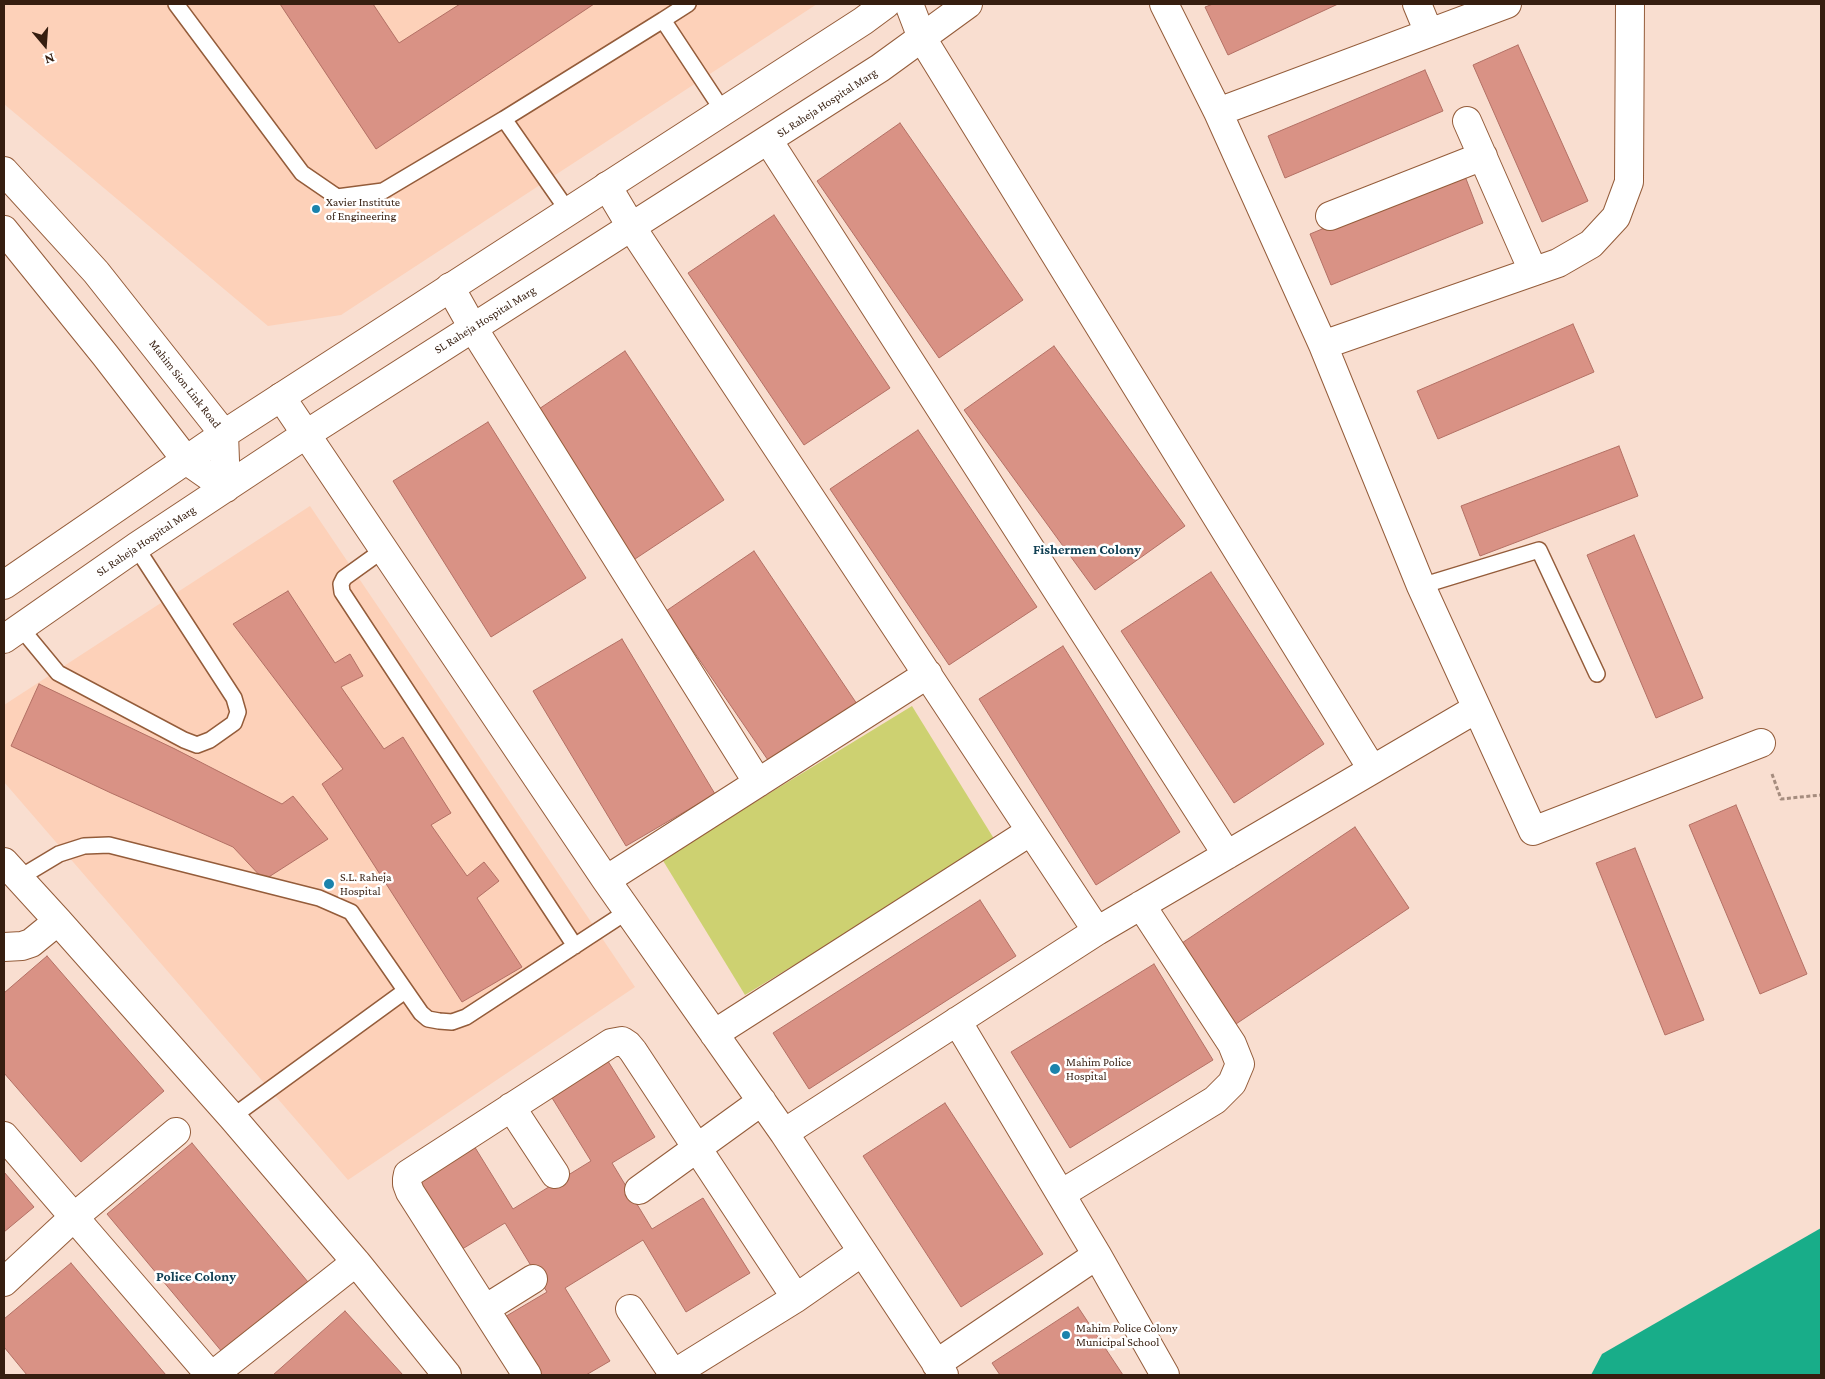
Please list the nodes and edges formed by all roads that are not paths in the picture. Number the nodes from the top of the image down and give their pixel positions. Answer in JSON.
{"nodes":[{"id":1,"x":176,"y":4,"type":"edge"},
{"id":2,"x":688,"y":4,"type":"edge"},
{"id":3,"x":886,"y":4,"type":"edge"},
{"id":4,"x":909,"y":4,"type":"edge"},
{"id":5,"x":968,"y":4,"type":"edge"},
{"id":6,"x":1164,"y":4,"type":"edge"},
{"id":7,"x":1416,"y":4,"type":"edge"},
{"id":8,"x":1507,"y":4,"type":"edge"},
{"id":9,"x":1630,"y":4,"type":"edge"},
{"id":10,"x":662,"y":20,"type":"junction"},
{"id":11,"x":1429,"y":33,"type":"junction"},
{"id":12,"x":922,"y":38,"type":"junction"},
{"id":13,"x":723,"y":111,"type":"junction"},
{"id":14,"x":1218,"y":112,"type":"junction"},
{"id":15,"x":504,"y":119,"type":"junction"},
{"id":16,"x":1467,"y":120,"type":"dead end"},
{"id":17,"x":768,"y":140,"type":"junction"},
{"id":18,"x":1483,"y":156,"type":"junction"},
{"id":19,"x":4,"y":171,"type":"edge"},
{"id":20,"x":607,"y":186,"type":"junction"},
{"id":21,"x":568,"y":211,"type":"junction"},
{"id":22,"x":1330,"y":216,"type":"dead end"},
{"id":23,"x":632,"y":228,"type":"junction"},
{"id":24,"x":7,"y":240,"type":"edge"},
{"id":25,"x":1533,"y":271,"type":"junction"},
{"id":26,"x":450,"y":287,"type":"junction"},
{"id":27,"x":473,"y":328,"type":"junction"},
{"id":28,"x":1323,"y":345,"type":"junction"},
{"id":29,"x":281,"y":397,"type":"junction"},
{"id":30,"x":224,"y":434,"type":"junction"},
{"id":31,"x":306,"y":435,"type":"junction"},
{"id":32,"x":186,"y":460,"type":"junction"},
{"id":33,"x":226,"y":488,"type":"junction"},
{"id":34,"x":136,"y":548,"type":"junction"},
{"id":35,"x":383,"y":550,"type":"junction"},
{"id":36,"x":4,"y":585,"type":"edge"},
{"id":37,"x":1421,"y":586,"type":"junction"},
{"id":38,"x":12,"y":633,"type":"edge"},
{"id":39,"x":928,"y":674,"type":"junction"},
{"id":40,"x":1597,"y":674,"type":"dead end"},
{"id":41,"x":1476,"y":709,"type":"junction"},
{"id":42,"x":1761,"y":743,"type":"dead end"},
{"id":43,"x":1372,"y":769,"type":"junction"},
{"id":44,"x":758,"y":783,"type":"junction"},
{"id":45,"x":1031,"y":831,"type":"junction"},
{"id":46,"x":1227,"y":854,"type":"junction"},
{"id":47,"x":11,"y":870,"type":"edge"},
{"id":48,"x":606,"y":880,"type":"junction"},
{"id":49,"x":1141,"y":905,"type":"junction"},
{"id":50,"x":628,"y":911,"type":"junction"},
{"id":51,"x":58,"y":921,"type":"junction"},
{"id":52,"x":1097,"y":931,"type":"junction"},
{"id":53,"x":575,"y":946,"type":"junction"},
{"id":54,"x":4,"y":947,"type":"edge"},
{"id":55,"x":405,"y":991,"type":"junction"},
{"id":56,"x":957,"y":1020,"type":"junction"},
{"id":57,"x":714,"y":1034,"type":"junction"},
{"id":58,"x":762,"y":1101,"type":"junction"},
{"id":59,"x":512,"y":1107,"type":"junction"},
{"id":60,"x":232,"y":1117,"type":"junction"},
{"id":61,"x":176,"y":1132,"type":"dead end"},
{"id":62,"x":784,"y":1132,"type":"junction"},
{"id":63,"x":4,"y":1136,"type":"edge"},
{"id":64,"x":697,"y":1148,"type":"junction"},
{"id":65,"x":555,"y":1174,"type":"dead end"},
{"id":66,"x":639,"y":1190,"type":"dead end"},
{"id":67,"x":1061,"y":1194,"type":"junction"},
{"id":68,"x":74,"y":1217,"type":"junction"},
{"id":69,"x":862,"y":1252,"type":"junction"},
{"id":70,"x":1097,"y":1255,"type":"junction"},
{"id":71,"x":356,"y":1262,"type":"junction"},
{"id":72,"x":533,"y":1278,"type":"dead end"},
{"id":73,"x":4,"y":1282,"type":"edge"},
{"id":74,"x":796,"y":1298,"type":"junction"},
{"id":75,"x":485,"y":1309,"type":"junction"},
{"id":76,"x":630,"y":1309,"type":"dead end"},
{"id":77,"x":940,"y":1369,"type":"edge"},
{"id":78,"x":210,"y":1375,"type":"edge"},
{"id":79,"x":447,"y":1375,"type":"edge"},
{"id":80,"x":527,"y":1375,"type":"edge"},
{"id":81,"x":673,"y":1375,"type":"edge"},
{"id":82,"x":1166,"y":1375,"type":"edge"}],
"edges":[{"from":1,"to":15,"type":"lane"},
{"from":2,"to":10,"type":"lane"},
{"from":3,"to":13,"type":"street"},
{"from":4,"to":12,"type":"street"},
{"from":5,"to":12,"type":"street","name":"SL Raheja Hospital Marg"},
{"from":6,"to":14,"type":"street"},
{"from":7,"to":11,"type":"street"},
{"from":8,"to":11,"type":"street"},
{"from":9,"to":25,"type":"street"},
{"from":10,"to":13,"type":"lane"},
{"from":10,"to":15,"type":"lane"},
{"from":11,"to":14,"type":"street"},
{"from":12,"to":17,"type":"street","name":"SL Raheja Hospital Marg"},
{"from":12,"to":43,"type":"street"},
{"from":13,"to":20,"type":"street"},
{"from":14,"to":28,"type":"street"},
{"from":15,"to":21,"type":"lane"},
{"from":16,"to":18,"type":"street"},
{"from":17,"to":23,"type":"street","name":"SL Raheja Hospital Marg"},
{"from":17,"to":46,"type":"street"},
{"from":18,"to":22,"type":"street"},
{"from":18,"to":25,"type":"street"},
{"from":19,"to":30,"type":"street","name":"Mahim Sion Link Road"},
{"from":20,"to":21,"type":"street"},
{"from":20,"to":23,"type":"street"},
{"from":21,"to":26,"type":"street"},
{"from":23,"to":27,"type":"street","name":"SL Raheja Hospital Marg"},
{"from":23,"to":39,"type":"street"},
{"from":24,"to":32,"type":"street"},
{"from":25,"to":28,"type":"street"},
{"from":26,"to":27,"type":"street"},
{"from":26,"to":29,"type":"street"},
{"from":27,"to":31,"type":"street","name":"SL Raheja Hospital Marg"},
{"from":27,"to":44,"type":"street"},
{"from":28,"to":37,"type":"street"},
{"from":29,"to":30,"type":"street"},
{"from":29,"to":31,"type":"street"},
{"from":30,"to":32,"type":"street"},
{"from":30,"to":33,"type":"street","name":"Mahim Sion Link Road"},
{"from":31,"to":33,"type":"street","name":"SL Raheja Hospital Marg"},
{"from":31,"to":35,"type":"street"},
{"from":32,"to":33,"type":"street"},
{"from":32,"to":36,"type":"street"},
{"from":33,"to":34,"type":"street","name":"SL Raheja Hospital Marg"},
{"from":34,"to":38,"type":"street","name":"SL Raheja Hospital Marg"},
{"from":34,"to":38,"type":"lane"},
{"from":35,"to":48,"type":"street"},
{"from":35,"to":53,"type":"lane"},
{"from":37,"to":40,"type":"lane"},
{"from":37,"to":41,"type":"street"},
{"from":39,"to":44,"type":"street"},
{"from":39,"to":45,"type":"street"},
{"from":41,"to":42,"type":"street"},
{"from":41,"to":43,"type":"street"},
{"from":43,"to":46,"type":"street"},
{"from":44,"to":48,"type":"street"},
{"from":45,"to":52,"type":"street"},
{"from":45,"to":57,"type":"street"},
{"from":46,"to":49,"type":"street"},
{"from":47,"to":51,"type":"street"},
{"from":47,"to":55,"type":"lane"},
{"from":48,"to":50,"type":"street"},
{"from":49,"to":52,"type":"street"},
{"from":49,"to":67,"type":"street"},
{"from":50,"to":53,"type":"lane"},
{"from":50,"to":57,"type":"street"},
{"from":51,"to":54,"type":"street"},
{"from":51,"to":60,"type":"street"},
{"from":52,"to":56,"type":"street"},
{"from":53,"to":55,"type":"lane"},
{"from":55,"to":60,"type":"lane"},
{"from":56,"to":62,"type":"street"},
{"from":56,"to":67,"type":"street"},
{"from":57,"to":58,"type":"street"},
{"from":58,"to":62,"type":"street"},
{"from":58,"to":64,"type":"street"},
{"from":59,"to":64,"type":"street"},
{"from":59,"to":65,"type":"street"},
{"from":59,"to":75,"type":"street"},
{"from":60,"to":71,"type":"street"},
{"from":61,"to":68,"type":"street"},
{"from":62,"to":69,"type":"street"},
{"from":63,"to":68,"type":"street"},
{"from":64,"to":66,"type":"street"},
{"from":64,"to":74,"type":"street"},
{"from":67,"to":70,"type":"street"},
{"from":68,"to":73,"type":"street"},
{"from":68,"to":78,"type":"street"},
{"from":69,"to":74,"type":"street"},
{"from":69,"to":77,"type":"street"},
{"from":70,"to":77,"type":"street"},
{"from":70,"to":82,"type":"street"},
{"from":71,"to":78,"type":"street"},
{"from":71,"to":79,"type":"street"},
{"from":72,"to":75,"type":"street"},
{"from":74,"to":81,"type":"street"},
{"from":75,"to":80,"type":"street"},
{"from":76,"to":81,"type":"street"}]}
